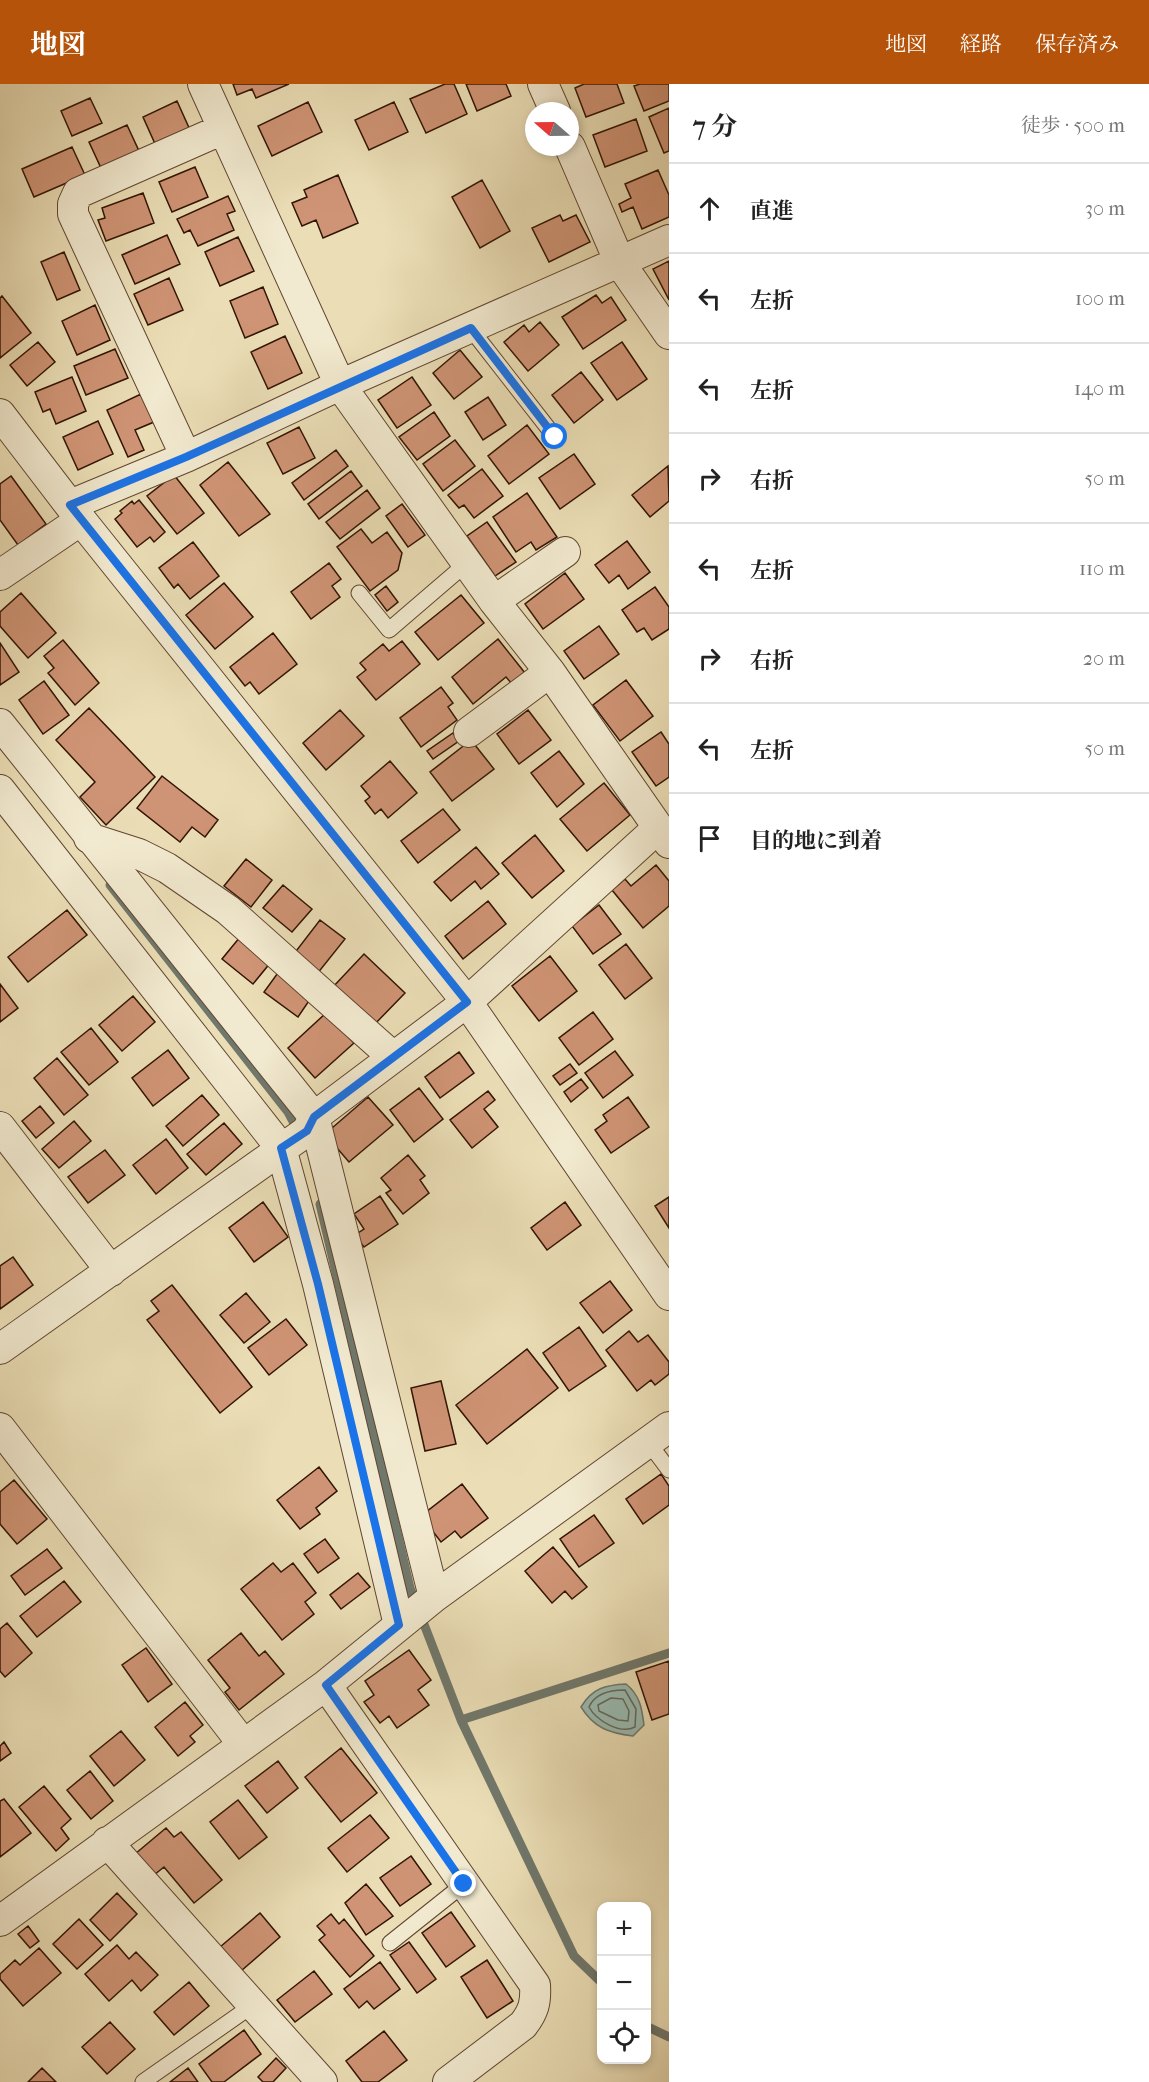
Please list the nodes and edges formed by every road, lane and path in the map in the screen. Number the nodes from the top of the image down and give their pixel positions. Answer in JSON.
{"nodes":[{"id":1,"x":203,"y":84,"type":"edge"},
{"id":2,"x":543,"y":84,"type":"edge"},
{"id":3,"x":551,"y":102,"type":"edge"},
{"id":4,"x":223,"y":129,"type":"junction"},
{"id":5,"x":574,"y":156,"type":"edge"},
{"id":6,"x":669,"y":240,"type":"edge"},
{"id":7,"x":620,"y":263,"type":"junction"},
{"id":8,"x":471,"y":328,"type":"junction"},
{"id":9,"x":669,"y":334,"type":"edge"},
{"id":10,"x":340,"y":385,"type":"junction"},
{"id":11,"x":0,"y":414,"type":"edge"},
{"id":12,"x":555,"y":437,"type":"dead end"},
{"id":13,"x":186,"y":457,"type":"junction"},
{"id":14,"x":76,"y":513,"type":"junction"},
{"id":15,"x":565,"y":552,"type":"dead end"},
{"id":16,"x":467,"y":563,"type":"junction"},
{"id":17,"x":0,"y":575,"type":"edge"},
{"id":18,"x":359,"y":593,"type":"dead end"},
{"id":19,"x":494,"y":601,"type":"junction"},
{"id":20,"x":550,"y":672,"type":"junction"},
{"id":21,"x":0,"y":724,"type":"edge"},
{"id":22,"x":469,"y":732,"type":"dead end"},
{"id":23,"x":17,"y":792,"type":"edge"},
{"id":24,"x":664,"y":836,"type":"edge"},
{"id":25,"x":89,"y":838,"type":"junction"},
{"id":26,"x":467,"y":1002,"type":"junction"},
{"id":27,"x":392,"y":1056,"type":"junction"},
{"id":28,"x":0,"y":1127,"type":"edge"},
{"id":29,"x":298,"y":1134,"type":"junction"},
{"id":30,"x":111,"y":1271,"type":"junction"},
{"id":31,"x":669,"y":1295,"type":"edge"},
{"id":32,"x":0,"y":1348,"type":"edge"},
{"id":33,"x":366,"y":1404,"type":"junction"},
{"id":34,"x":0,"y":1428,"type":"edge"},
{"id":35,"x":658,"y":1434,"type":"edge"},
{"id":36,"x":669,"y":1470,"type":"edge"},
{"id":37,"x":417,"y":1610,"type":"junction"},
{"id":38,"x":326,"y":1685,"type":"junction"},
{"id":39,"x":243,"y":1744,"type":"junction"},
{"id":40,"x":107,"y":1842,"type":"junction"},
{"id":41,"x":464,"y":1884,"type":"junction"},
{"id":42,"x":0,"y":1921,"type":"edge"},
{"id":43,"x":390,"y":1943,"type":"dead end"},
{"id":44,"x":253,"y":2005,"type":"junction"},
{"id":45,"x":143,"y":2082,"type":"edge"},
{"id":46,"x":322,"y":2082,"type":"edge"},
{"id":47,"x":448,"y":2082,"type":"edge"}],
"edges":[{"from":1,"to":4,"type":"street"},
{"from":2,"to":3,"type":"street"},
{"from":4,"to":10,"type":"street"},
{"from":4,"to":13,"type":"street"},
{"from":5,"to":7,"type":"street"},
{"from":6,"to":7,"type":"street"},
{"from":7,"to":8,"type":"street"},
{"from":7,"to":9,"type":"street"},
{"from":8,"to":10,"type":"street"},
{"from":8,"to":12,"type":"lane"},
{"from":10,"to":13,"type":"street"},
{"from":10,"to":16,"type":"street"},
{"from":11,"to":14,"type":"street"},
{"from":13,"to":14,"type":"street"},
{"from":14,"to":17,"type":"street"},
{"from":14,"to":26,"type":"street"},
{"from":15,"to":19,"type":"street"},
{"from":16,"to":18,"type":"lane"},
{"from":16,"to":19,"type":"street"},
{"from":19,"to":20,"type":"street"},
{"from":20,"to":22,"type":"street"},
{"from":20,"to":24,"type":"street"},
{"from":21,"to":23,"type":"street"},
{"from":23,"to":25,"type":"street"},
{"from":23,"to":29,"type":"street"},
{"from":24,"to":26,"type":"street"},
{"from":25,"to":27,"type":"street"},
{"from":25,"to":29,"type":"street"},
{"from":26,"to":27,"type":"street"},
{"from":26,"to":31,"type":"street"},
{"from":27,"to":29,"type":"street"},
{"from":28,"to":30,"type":"street"},
{"from":29,"to":30,"type":"street"},
{"from":29,"to":33,"type":"street"},
{"from":29,"to":33,"type":"street"},
{"from":30,"to":32,"type":"street"},
{"from":33,"to":37,"type":"street"},
{"from":33,"to":37,"type":"street"},
{"from":34,"to":39,"type":"street"},
{"from":35,"to":36,"type":"lane"},
{"from":35,"to":37,"type":"street"},
{"from":37,"to":38,"type":"street"},
{"from":38,"to":39,"type":"street"},
{"from":38,"to":41,"type":"street"},
{"from":39,"to":40,"type":"street"},
{"from":40,"to":42,"type":"street"},
{"from":40,"to":44,"type":"street"},
{"from":41,"to":43,"type":"lane"},
{"from":41,"to":47,"type":"street"},
{"from":44,"to":45,"type":"lane"},
{"from":44,"to":46,"type":"street"}]}
